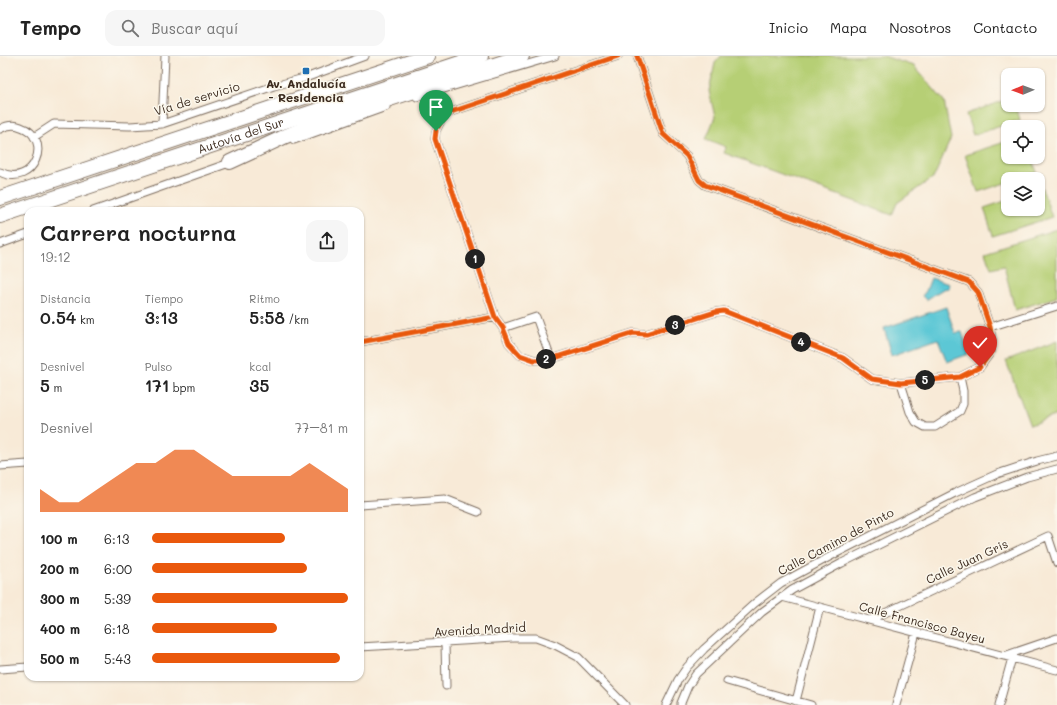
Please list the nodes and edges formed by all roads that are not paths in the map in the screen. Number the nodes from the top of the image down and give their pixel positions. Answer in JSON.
{"nodes":[{"id":1,"x":165,"y":56,"type":"edge"},
{"id":2,"x":365,"y":56,"type":"edge"},
{"id":3,"x":428,"y":56,"type":"edge"},
{"id":4,"x":481,"y":56,"type":"edge"},
{"id":5,"x":522,"y":56,"type":"edge"},
{"id":6,"x":555,"y":56,"type":"edge"},
{"id":7,"x":618,"y":56,"type":"edge"},
{"id":8,"x":637,"y":56,"type":"edge"},
{"id":9,"x":162,"y":124,"type":"junction"},
{"id":10,"x":0,"y":129,"type":"edge"},
{"id":11,"x":34,"y":137,"type":"junction"},
{"id":12,"x":230,"y":162,"type":"junction"},
{"id":13,"x":0,"y":172,"type":"edge"},
{"id":14,"x":0,"y":198,"type":"edge"},
{"id":15,"x":27,"y":207,"type":"edge"},
{"id":16,"x":104,"y":207,"type":"edge"},
{"id":17,"x":24,"y":208,"type":"edge"},
{"id":18,"x":0,"y":216,"type":"edge"},
{"id":19,"x":24,"y":235,"type":"edge"},
{"id":20,"x":0,"y":244,"type":"edge"},
{"id":21,"x":1057,"y":306,"type":"edge"},
{"id":22,"x":495,"y":317,"type":"junction"},
{"id":23,"x":990,"y":327,"type":"junction"},
{"id":24,"x":503,"y":328,"type":"junction"},
{"id":25,"x":364,"y":341,"type":"edge"},
{"id":26,"x":551,"y":359,"type":"junction"},
{"id":27,"x":960,"y":377,"type":"junction"},
{"id":28,"x":901,"y":383,"type":"junction"},
{"id":29,"x":1057,"y":456,"type":"edge"},
{"id":30,"x":24,"y":464,"type":"edge"},
{"id":31,"x":0,"y":466,"type":"edge"},
{"id":32,"x":1057,"y":469,"type":"edge"},
{"id":33,"x":364,"y":505,"type":"edge"},
{"id":34,"x":478,"y":512,"type":"dead end"},
{"id":35,"x":1057,"y":563,"type":"edge"},
{"id":36,"x":782,"y":597,"type":"junction"},
{"id":37,"x":820,"y":607,"type":"junction"},
{"id":38,"x":870,"y":620,"type":"junction"},
{"id":39,"x":916,"y":633,"type":"junction"},
{"id":40,"x":1057,"y":638,"type":"edge"},
{"id":41,"x":444,"y":643,"type":"junction"},
{"id":42,"x":364,"y":647,"type":"edge"},
{"id":43,"x":1004,"y":656,"type":"junction"},
{"id":44,"x":1012,"y":658,"type":"junction"},
{"id":45,"x":24,"y":667,"type":"edge"},
{"id":46,"x":0,"y":669,"type":"edge"},
{"id":47,"x":1057,"y":670,"type":"edge"},
{"id":48,"x":727,"y":681,"type":"dead end"},
{"id":49,"x":446,"y":686,"type":"dead end"},
{"id":50,"x":796,"y":701,"type":"junction"},
{"id":51,"x":625,"y":705,"type":"edge"},
{"id":52,"x":666,"y":705,"type":"edge"},
{"id":53,"x":681,"y":705,"type":"edge"},
{"id":54,"x":811,"y":705,"type":"edge"},
{"id":55,"x":896,"y":705,"type":"edge"},
{"id":56,"x":999,"y":705,"type":"edge"}],
"edges":[{"from":1,"to":9,"type":"street"},
{"from":2,"to":9,"type":"street","name":"Vía de servicio"},
{"from":3,"to":14,"type":"highway","name":"Autovía del Sur"},
{"from":4,"to":15,"type":"highway","name":"Autovía del Sur"},
{"from":5,"to":12,"type":"highway"},
{"from":6,"to":12,"type":"street"},
{"from":7,"to":22,"type":"street"},
{"from":8,"to":23,"type":"street"},
{"from":9,"to":11,"type":"street","name":"Vía de servicio"},
{"from":10,"to":11,"type":"street"},
{"from":11,"to":13,"type":"street"},
{"from":12,"to":16,"type":"street"},
{"from":17,"to":18,"type":"highway","name":"Autovía del Sur"},
{"from":19,"to":20,"type":"street"},
{"from":21,"to":23,"type":"street"},
{"from":22,"to":24,"type":"street"},
{"from":22,"to":25,"type":"street"},
{"from":23,"to":27,"type":"street"},
{"from":24,"to":26,"type":"street"},
{"from":24,"to":26,"type":"street"},
{"from":26,"to":28,"type":"street"},
{"from":27,"to":28,"type":"street"},
{"from":27,"to":28,"type":"street"},
{"from":29,"to":52,"type":"street","name":"Calle Camino de Pinto"},
{"from":30,"to":31,"type":"street"},
{"from":32,"to":36,"type":"street","name":"Calle Camino de Pinto"},
{"from":33,"to":34,"type":"street"},
{"from":35,"to":38,"type":"street","name":"Calle Juan Gris"},
{"from":36,"to":37,"type":"street","name":"Calle Francisco Bayeu"},
{"from":36,"to":53,"type":"street","name":"Calle Camino de Pinto"},
{"from":37,"to":38,"type":"street","name":"Calle Francisco Bayeu"},
{"from":37,"to":50,"type":"street"},
{"from":38,"to":39,"type":"street","name":"Calle Francisco Bayeu"},
{"from":39,"to":43,"type":"street","name":"Calle Francisco Bayeu"},
{"from":39,"to":55,"type":"street"},
{"from":40,"to":43,"type":"street"},
{"from":41,"to":42,"type":"street","name":"Avenida Madrid"},
{"from":41,"to":49,"type":"street"},
{"from":41,"to":51,"type":"street","name":"Avenida Madrid"},
{"from":43,"to":44,"type":"street","name":"Calle Francisco Bayeu"},
{"from":44,"to":47,"type":"street","name":"Calle Francisco Bayeu"},
{"from":44,"to":56,"type":"street"},
{"from":45,"to":46,"type":"street"},
{"from":48,"to":50,"type":"street"},
{"from":50,"to":54,"type":"street"}]}
